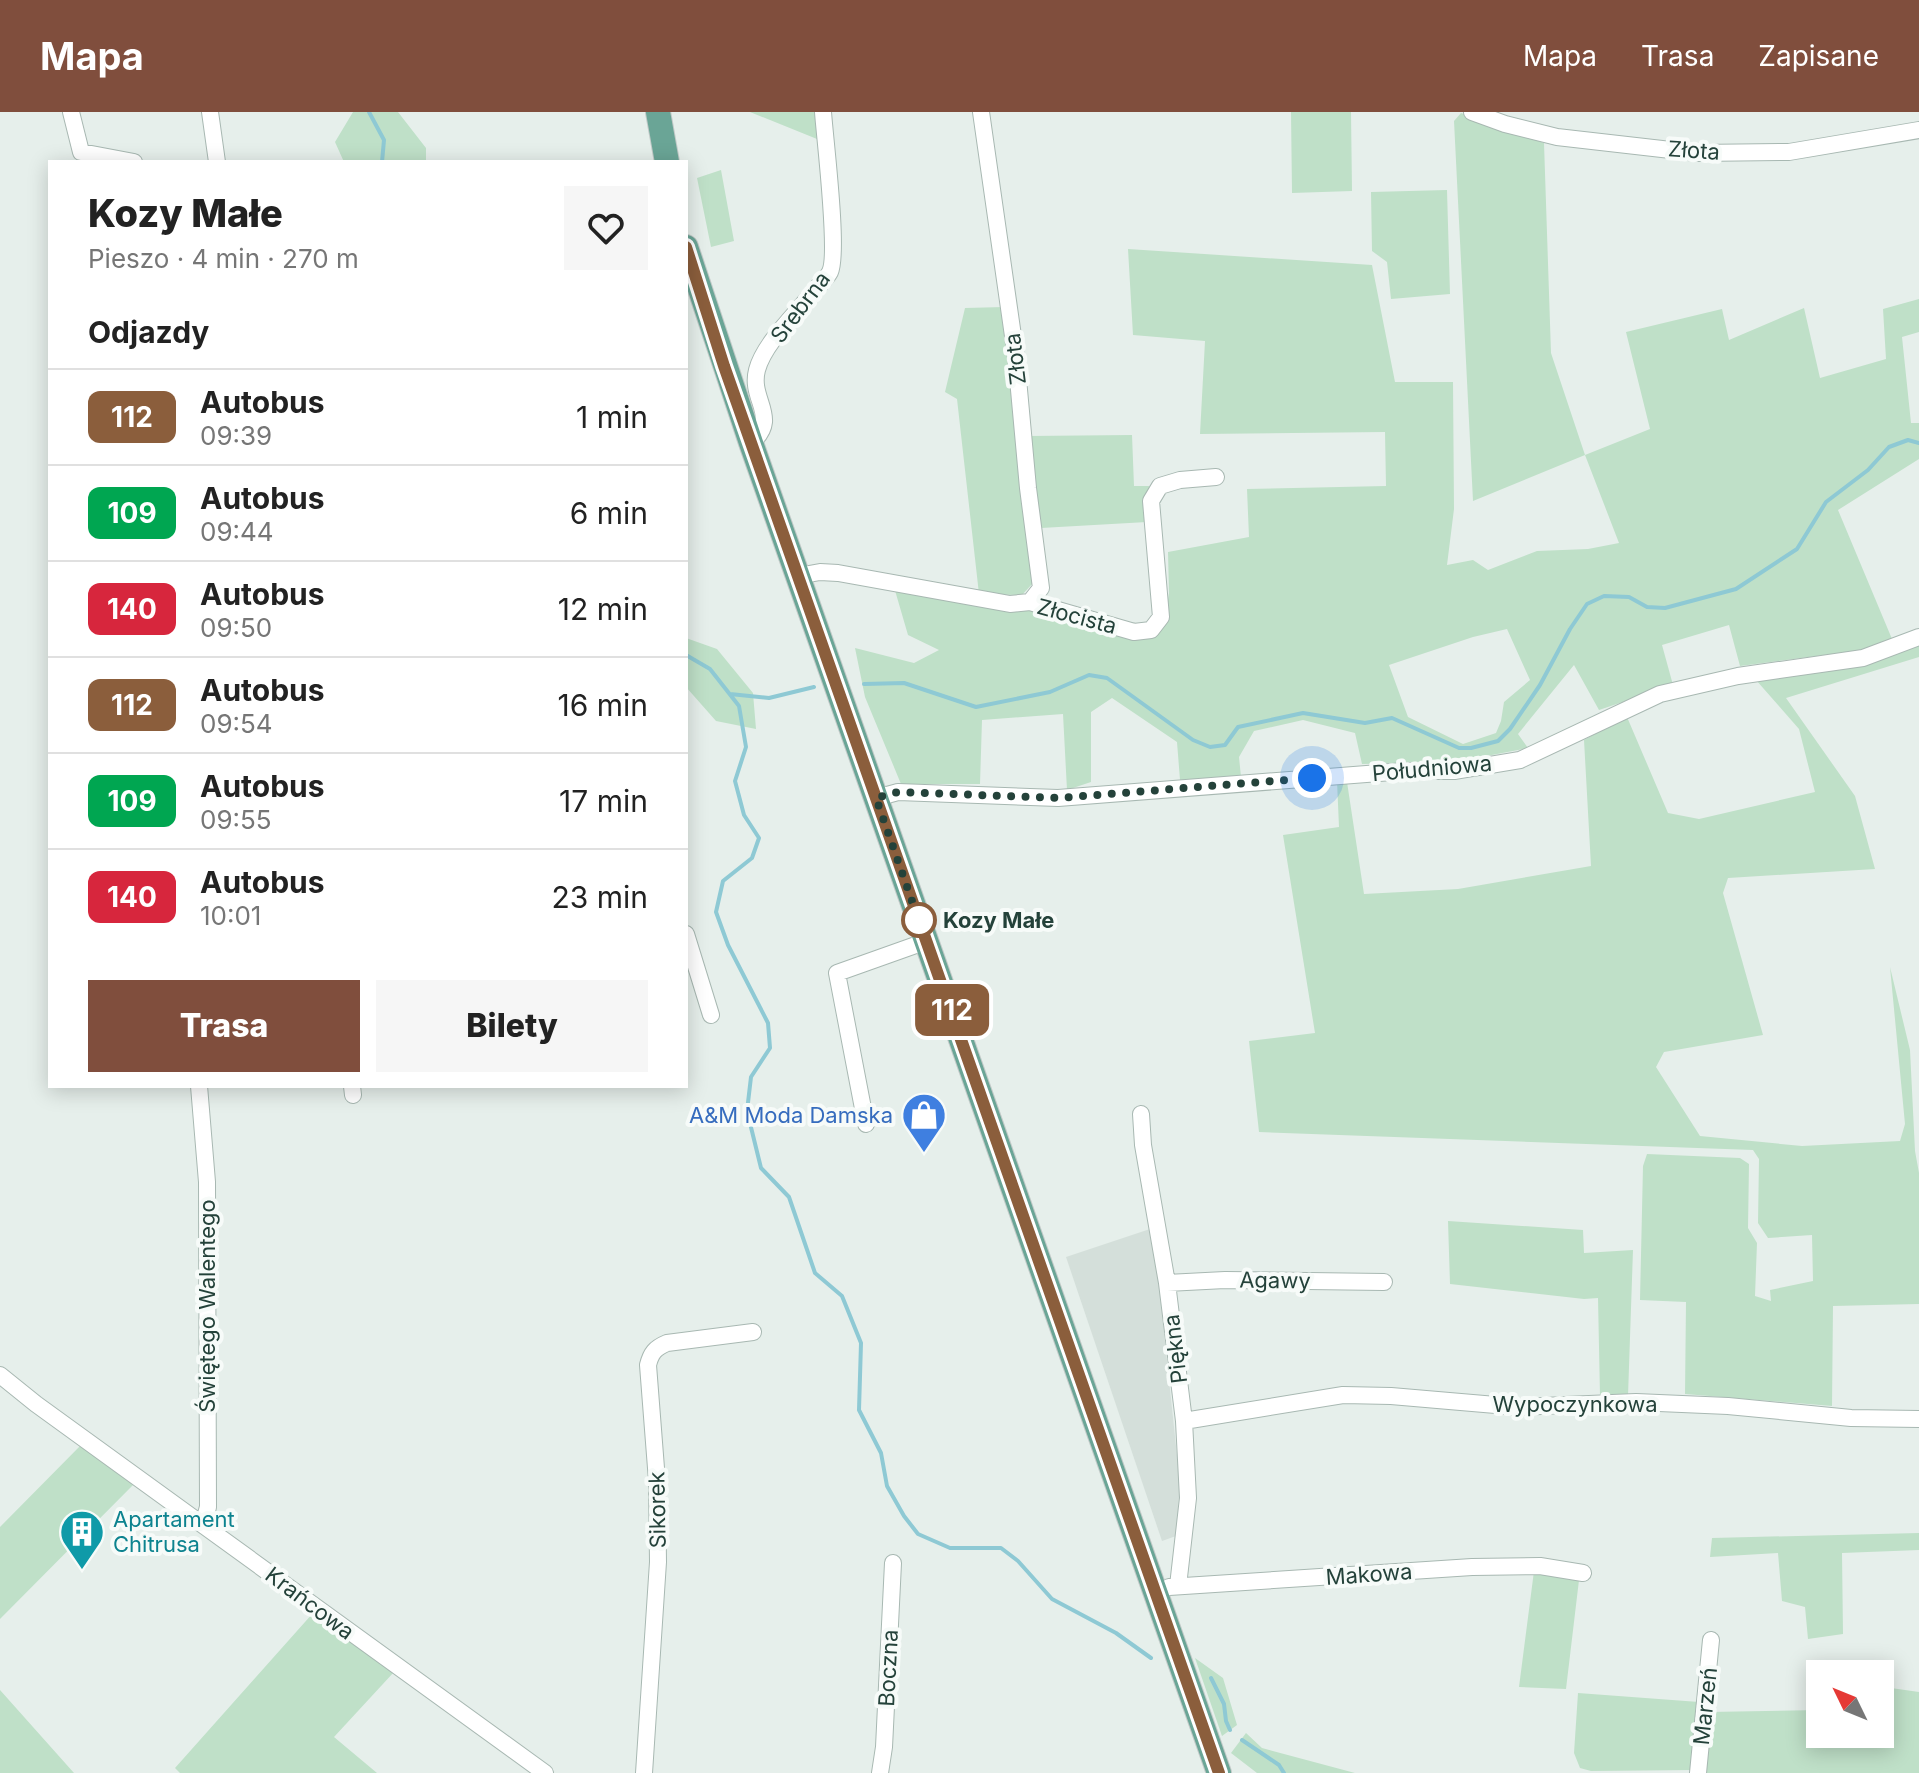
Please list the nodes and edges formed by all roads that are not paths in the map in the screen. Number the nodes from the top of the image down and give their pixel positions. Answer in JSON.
{"nodes":[{"id":1,"x":71,"y":112,"type":"edge"},
{"id":2,"x":210,"y":112,"type":"edge"},
{"id":3,"x":658,"y":112,"type":"edge"},
{"id":4,"x":823,"y":112,"type":"edge"},
{"id":5,"x":981,"y":112,"type":"edge"},
{"id":6,"x":1472,"y":112,"type":"edge"},
{"id":7,"x":1919,"y":130,"type":"edge"},
{"id":8,"x":79,"y":157,"type":"edge"},
{"id":9,"x":112,"y":160,"type":"edge"},
{"id":10,"x":217,"y":160,"type":"edge"},
{"id":11,"x":667,"y":160,"type":"edge"},
{"id":12,"x":688,"y":253,"type":"edge"},
{"id":13,"x":751,"y":443,"type":"junction"},
{"id":14,"x":1216,"y":477,"type":"dead end"},
{"id":15,"x":798,"y":576,"type":"junction"},
{"id":16,"x":1030,"y":602,"type":"junction"},
{"id":17,"x":1919,"y":637,"type":"edge"},
{"id":18,"x":876,"y":798,"type":"junction"},
{"id":19,"x":688,"y":940,"type":"edge"},
{"id":20,"x":927,"y":941,"type":"junction"},
{"id":21,"x":711,"y":1015,"type":"dead end"},
{"id":22,"x":199,"y":1088,"type":"edge"},
{"id":23,"x":1141,"y":1114,"type":"dead end"},
{"id":24,"x":866,"y":1124,"type":"dead end"},
{"id":25,"x":1384,"y":1282,"type":"dead end"},
{"id":26,"x":1167,"y":1283,"type":"junction"},
{"id":27,"x":753,"y":1332,"type":"dead end"},
{"id":28,"x":0,"y":1375,"type":"edge"},
{"id":29,"x":1919,"y":1419,"type":"edge"},
{"id":30,"x":1184,"y":1421,"type":"junction"},
{"id":31,"x":203,"y":1525,"type":"junction"},
{"id":32,"x":893,"y":1563,"type":"dead end"},
{"id":33,"x":1583,"y":1573,"type":"dead end"},
{"id":34,"x":1167,"y":1588,"type":"junction"},
{"id":35,"x":1711,"y":1640,"type":"dead end"},
{"id":36,"x":545,"y":1773,"type":"edge"},
{"id":37,"x":644,"y":1773,"type":"edge"},
{"id":38,"x":880,"y":1773,"type":"edge"},
{"id":39,"x":1219,"y":1773,"type":"edge"},
{"id":40,"x":1698,"y":1773,"type":"edge"}],
"edges":[{"from":1,"to":8,"type":"street"},
{"from":2,"to":10,"type":"street"},
{"from":3,"to":11,"type":"main road"},
{"from":4,"to":13,"type":"street","name":"Srebrna"},
{"from":5,"to":16,"type":"street","name":"Złota"},
{"from":6,"to":7,"type":"street","name":"Złota"},
{"from":8,"to":9,"type":"street"},
{"from":12,"to":13,"type":"main road"},
{"from":13,"to":15,"type":"main road"},
{"from":14,"to":16,"type":"street","name":"Złocista"},
{"from":15,"to":16,"type":"street","name":"Złocista"},
{"from":15,"to":18,"type":"main road"},
{"from":17,"to":18,"type":"street","name":"Południowa"},
{"from":18,"to":20,"type":"main road"},
{"from":19,"to":21,"type":"street"},
{"from":20,"to":24,"type":"street"},
{"from":20,"to":34,"type":"main road"},
{"from":22,"to":31,"type":"street","name":"Świętego Walentego"},
{"from":23,"to":26,"type":"street","name":"Piękna"},
{"from":25,"to":26,"type":"street","name":"Agawy"},
{"from":26,"to":30,"type":"street","name":"Piękna"},
{"from":27,"to":37,"type":"street","name":"Sikorek"},
{"from":28,"to":31,"type":"street","name":"Krańcowa"},
{"from":29,"to":30,"type":"street","name":"Wypoczynkowa"},
{"from":30,"to":34,"type":"street","name":"Piękna"},
{"from":31,"to":36,"type":"street","name":"Krańcowa"},
{"from":32,"to":38,"type":"street","name":"Boczna"},
{"from":33,"to":34,"type":"street","name":"Makowa"},
{"from":34,"to":39,"type":"main road"},
{"from":35,"to":40,"type":"street","name":"Marzeń"}]}
